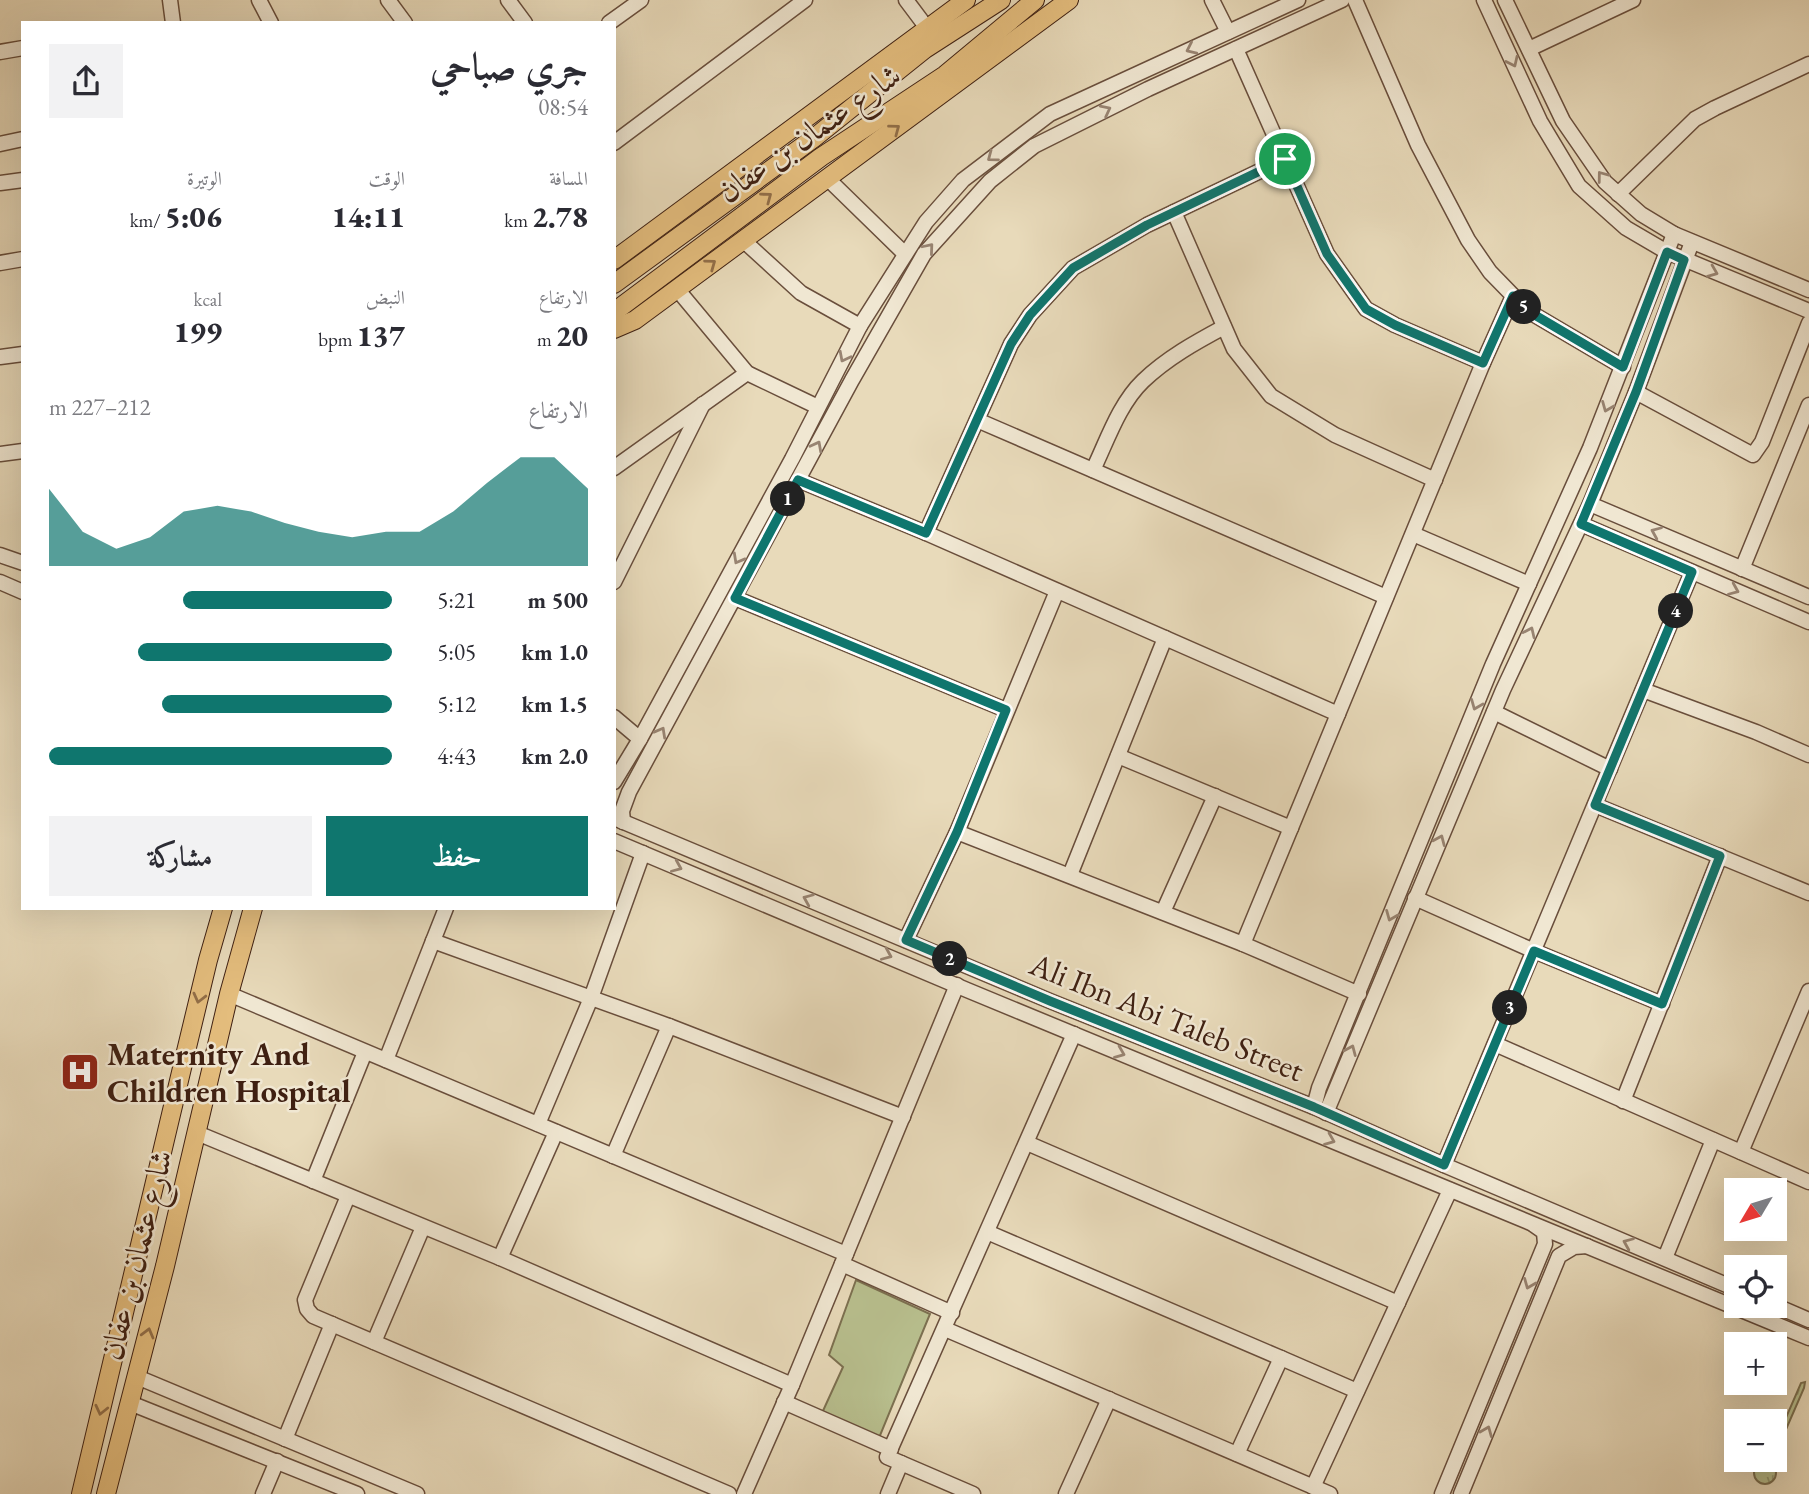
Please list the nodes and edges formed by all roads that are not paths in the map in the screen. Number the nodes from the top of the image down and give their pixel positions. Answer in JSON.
{"nodes":[{"id":1,"x":170,"y":0,"type":"edge"},
{"id":2,"x":259,"y":0,"type":"edge"},
{"id":3,"x":388,"y":0,"type":"edge"},
{"id":4,"x":508,"y":0,"type":"edge"},
{"id":5,"x":641,"y":0,"type":"edge"},
{"id":6,"x":906,"y":0,"type":"edge"},
{"id":7,"x":966,"y":0,"type":"edge"},
{"id":8,"x":1001,"y":0,"type":"edge"},
{"id":9,"x":1007,"y":0,"type":"edge"},
{"id":10,"x":1033,"y":0,"type":"edge"},
{"id":11,"x":1212,"y":0,"type":"edge"},
{"id":12,"x":1342,"y":0,"type":"edge"},
{"id":13,"x":1355,"y":0,"type":"edge"},
{"id":14,"x":1484,"y":0,"type":"edge"},
{"id":15,"x":1505,"y":0,"type":"edge"},
{"id":16,"x":1633,"y":0,"type":"edge"},
{"id":17,"x":1068,"y":1,"type":"edge"},
{"id":18,"x":1289,"y":2,"type":"edge"},
{"id":19,"x":797,"y":3,"type":"edge"},
{"id":20,"x":173,"y":21,"type":"edge"},
{"id":21,"x":270,"y":21,"type":"edge"},
{"id":22,"x":404,"y":21,"type":"edge"},
{"id":23,"x":524,"y":21,"type":"edge"},
{"id":24,"x":612,"y":21,"type":"edge"},
{"id":25,"x":928,"y":28,"type":"junction"},
{"id":26,"x":1228,"y":32,"type":"junction"},
{"id":27,"x":21,"y":48,"type":"edge"},
{"id":28,"x":1236,"y":49,"type":"junction"},
{"id":29,"x":1529,"y":49,"type":"junction"},
{"id":30,"x":0,"y":52,"type":"edge"},
{"id":31,"x":1809,"y":64,"type":"edge"},
{"id":32,"x":814,"y":138,"type":"junction"},
{"id":33,"x":21,"y":139,"type":"edge"},
{"id":34,"x":616,"y":141,"type":"edge"},
{"id":35,"x":0,"y":144,"type":"edge"},
{"id":36,"x":821,"y":157,"type":"junction"},
{"id":37,"x":1285,"y":159,"type":"junction"},
{"id":38,"x":828,"y":179,"type":"junction"},
{"id":39,"x":21,"y":180,"type":"edge"},
{"id":40,"x":0,"y":183,"type":"edge"},
{"id":41,"x":1618,"y":194,"type":"junction"},
{"id":42,"x":1174,"y":212,"type":"junction"},
{"id":43,"x":1674,"y":234,"type":"junction"},
{"id":44,"x":744,"y":241,"type":"junction"},
{"id":45,"x":1692,"y":242,"type":"junction"},
{"id":46,"x":1667,"y":252,"type":"junction"},
{"id":47,"x":905,"y":254,"type":"junction"},
{"id":48,"x":0,"y":257,"type":"edge"},
{"id":49,"x":21,"y":259,"type":"edge"},
{"id":50,"x":616,"y":259,"type":"edge"},
{"id":51,"x":1684,"y":260,"type":"junction"},
{"id":52,"x":0,"y":263,"type":"edge"},
{"id":53,"x":643,"y":263,"type":"junction"},
{"id":54,"x":616,"y":273,"type":"edge"},
{"id":55,"x":616,"y":283,"type":"edge"},
{"id":56,"x":677,"y":289,"type":"junction"},
{"id":57,"x":1809,"y":290,"type":"edge"},
{"id":58,"x":1513,"y":296,"type":"junction"},
{"id":59,"x":616,"y":311,"type":"edge"},
{"id":60,"x":1809,"y":311,"type":"edge"},
{"id":61,"x":1809,"y":323,"type":"edge"},
{"id":62,"x":860,"y":326,"type":"junction"},
{"id":63,"x":1224,"y":327,"type":"junction"},
{"id":64,"x":616,"y":328,"type":"edge"},
{"id":65,"x":21,"y":354,"type":"edge"},
{"id":66,"x":0,"y":357,"type":"edge"},
{"id":67,"x":1483,"y":363,"type":"junction"},
{"id":68,"x":1623,"y":367,"type":"junction"},
{"id":69,"x":747,"y":373,"type":"junction"},
{"id":70,"x":1636,"y":392,"type":"junction"},
{"id":71,"x":703,"y":404,"type":"junction"},
{"id":72,"x":1809,"y":405,"type":"edge"},
{"id":73,"x":818,"y":407,"type":"junction"},
{"id":74,"x":977,"y":420,"type":"junction"},
{"id":75,"x":21,"y":451,"type":"edge"},
{"id":76,"x":0,"y":454,"type":"edge"},
{"id":77,"x":616,"y":467,"type":"edge"},
{"id":78,"x":1093,"y":470,"type":"junction"},
{"id":79,"x":798,"y":480,"type":"junction"},
{"id":80,"x":1435,"y":480,"type":"junction"},
{"id":81,"x":1590,"y":504,"type":"junction"},
{"id":82,"x":1581,"y":524,"type":"junction"},
{"id":83,"x":926,"y":533,"type":"junction"},
{"id":84,"x":1413,"y":534,"type":"junction"},
{"id":85,"x":0,"y":553,"type":"edge"},
{"id":86,"x":21,"y":557,"type":"edge"},
{"id":87,"x":21,"y":562,"type":"edge"},
{"id":88,"x":1742,"y":569,"type":"junction"},
{"id":89,"x":1692,"y":572,"type":"junction"},
{"id":90,"x":616,"y":578,"type":"edge"},
{"id":91,"x":0,"y":580,"type":"edge"},
{"id":92,"x":21,"y":581,"type":"edge"},
{"id":93,"x":1529,"y":584,"type":"junction"},
{"id":94,"x":21,"y":591,"type":"edge"},
{"id":95,"x":1057,"y":591,"type":"junction"},
{"id":96,"x":1386,"y":597,"type":"junction"},
{"id":97,"x":1809,"y":597,"type":"edge"},
{"id":98,"x":735,"y":598,"type":"junction"},
{"id":99,"x":1809,"y":622,"type":"edge"},
{"id":100,"x":1165,"y":638,"type":"junction"},
{"id":101,"x":1643,"y":690,"type":"junction"},
{"id":102,"x":1006,"y":710,"type":"junction"},
{"id":103,"x":1494,"y":712,"type":"junction"},
{"id":104,"x":1338,"y":714,"type":"junction"},
{"id":105,"x":616,"y":719,"type":"edge"},
{"id":106,"x":639,"y":739,"type":"junction"},
{"id":107,"x":1118,"y":755,"type":"junction"},
{"id":108,"x":1809,"y":755,"type":"edge"},
{"id":109,"x":1610,"y":769,"type":"junction"},
{"id":110,"x":616,"y":779,"type":"edge"},
{"id":111,"x":616,"y":786,"type":"edge"},
{"id":112,"x":629,"y":792,"type":"junction"},
{"id":113,"x":1215,"y":796,"type":"junction"},
{"id":114,"x":1595,"y":805,"type":"junction"},
{"id":115,"x":619,"y":820,"type":"edge"},
{"id":116,"x":1291,"y":828,"type":"junction"},
{"id":117,"x":957,"y":832,"type":"junction"},
{"id":118,"x":616,"y":842,"type":"edge"},
{"id":119,"x":642,"y":853,"type":"junction"},
{"id":120,"x":1720,"y":856,"type":"junction"},
{"id":121,"x":1070,"y":875,"type":"junction"},
{"id":122,"x":1809,"y":893,"type":"edge"},
{"id":123,"x":1415,"y":898,"type":"junction"},
{"id":124,"x":215,"y":910,"type":"edge"},
{"id":125,"x":222,"y":910,"type":"edge"},
{"id":126,"x":253,"y":910,"type":"edge"},
{"id":127,"x":445,"y":910,"type":"edge"},
{"id":128,"x":1163,"y":912,"type":"junction"},
{"id":129,"x":906,"y":940,"type":"junction"},
{"id":130,"x":433,"y":941,"type":"junction"},
{"id":131,"x":1243,"y":944,"type":"junction"},
{"id":132,"x":1534,"y":951,"type":"junction"},
{"id":133,"x":208,"y":960,"type":"junction"},
{"id":134,"x":957,"y":985,"type":"junction"},
{"id":135,"x":1809,"y":991,"type":"edge"},
{"id":136,"x":229,"y":994,"type":"junction"},
{"id":137,"x":1359,"y":994,"type":"junction"},
{"id":138,"x":591,"y":998,"type":"junction"},
{"id":139,"x":1662,"y":1004,"type":"junction"},
{"id":140,"x":669,"y":1026,"type":"junction"},
{"id":141,"x":1074,"y":1034,"type":"junction"},
{"id":142,"x":1495,"y":1044,"type":"junction"},
{"id":143,"x":365,"y":1052,"type":"junction"},
{"id":144,"x":386,"y":1060,"type":"junction"},
{"id":145,"x":1623,"y":1101,"type":"junction"},
{"id":146,"x":1320,"y":1110,"type":"junction"},
{"id":147,"x":903,"y":1117,"type":"junction"},
{"id":148,"x":538,"y":1124,"type":"junction"},
{"id":149,"x":197,"y":1132,"type":"junction"},
{"id":150,"x":556,"y":1132,"type":"junction"},
{"id":151,"x":1713,"y":1140,"type":"junction"},
{"id":152,"x":1027,"y":1143,"type":"junction"},
{"id":153,"x":1741,"y":1152,"type":"junction"},
{"id":154,"x":613,"y":1156,"type":"junction"},
{"id":155,"x":1444,"y":1165,"type":"junction"},
{"id":156,"x":313,"y":1181,"type":"junction"},
{"id":157,"x":1809,"y":1182,"type":"edge"},
{"id":158,"x":1450,"y":1190,"type":"junction"},
{"id":159,"x":348,"y":1196,"type":"junction"},
{"id":160,"x":1533,"y":1224,"type":"junction"},
{"id":161,"x":423,"y":1227,"type":"junction"},
{"id":162,"x":987,"y":1232,"type":"junction"},
{"id":163,"x":1587,"y":1246,"type":"junction"},
{"id":164,"x":500,"y":1258,"type":"junction"},
{"id":165,"x":1665,"y":1258,"type":"junction"},
{"id":166,"x":844,"y":1259,"type":"junction"},
{"id":167,"x":1724,"y":1284,"type":"edge"},
{"id":168,"x":1398,"y":1303,"type":"junction"},
{"id":169,"x":1787,"y":1311,"type":"edge"},
{"id":170,"x":952,"y":1313,"type":"junction"},
{"id":171,"x":1809,"y":1320,"type":"edge"},
{"id":172,"x":332,"y":1324,"type":"junction"},
{"id":173,"x":945,"y":1329,"type":"junction"},
{"id":174,"x":1809,"y":1338,"type":"edge"},
{"id":175,"x":374,"y":1342,"type":"junction"},
{"id":176,"x":1281,"y":1358,"type":"junction"},
{"id":177,"x":137,"y":1377,"type":"junction"},
{"id":178,"x":792,"y":1385,"type":"junction"},
{"id":179,"x":1357,"y":1391,"type":"junction"},
{"id":180,"x":177,"y":1393,"type":"junction"},
{"id":181,"x":1109,"y":1399,"type":"junction"},
{"id":182,"x":784,"y":1402,"type":"junction"},
{"id":183,"x":130,"y":1403,"type":"junction"},
{"id":184,"x":153,"y":1412,"type":"junction"},
{"id":185,"x":285,"y":1439,"type":"junction"},
{"id":186,"x":891,"y":1448,"type":"junction"},
{"id":187,"x":1237,"y":1454,"type":"junction"},
{"id":188,"x":277,"y":1461,"type":"junction"},
{"id":189,"x":901,"y":1463,"type":"junction"},
{"id":190,"x":1313,"y":1487,"type":"junction"},
{"id":191,"x":81,"y":1494,"type":"edge"},
{"id":192,"x":106,"y":1494,"type":"edge"},
{"id":193,"x":262,"y":1494,"type":"edge"},
{"id":194,"x":356,"y":1494,"type":"edge"},
{"id":195,"x":417,"y":1494,"type":"edge"},
{"id":196,"x":729,"y":1494,"type":"edge"},
{"id":197,"x":744,"y":1494,"type":"edge"},
{"id":198,"x":888,"y":1494,"type":"edge"},
{"id":199,"x":973,"y":1494,"type":"edge"},
{"id":200,"x":1066,"y":1494,"type":"edge"},
{"id":201,"x":1330,"y":1494,"type":"edge"},
{"id":202,"x":1442,"y":1494,"type":"edge"},
{"id":203,"x":1461,"y":1494,"type":"edge"}],
"edges":[{"from":1,"to":20,"type":"street"},
{"from":2,"to":21,"type":"street"},
{"from":3,"to":22,"type":"street"},
{"from":4,"to":23,"type":"street"},
{"from":5,"to":24,"type":"street"},
{"from":6,"to":25,"type":"street"},
{"from":7,"to":25,"type":"main road"},
{"from":8,"to":32,"type":"main road","name":"شارع عثمان بن عفان"},
{"from":9,"to":10,"type":"main road"},
{"from":10,"to":36,"type":"main road","name":"شارع عثمان بن عفان"},
{"from":11,"to":26,"type":"street"},
{"from":12,"to":28,"type":"street"},
{"from":13,"to":58,"type":"street"},
{"from":14,"to":46,"type":"street","one_way":true},
{"from":15,"to":29,"type":"street"},
{"from":16,"to":29,"type":"street"},
{"from":38,"to":17,"type":"main road","one_way":true},
{"from":18,"to":26,"type":"street"},
{"from":19,"to":34,"type":"street"},
{"from":25,"to":50,"type":"main road"},
{"from":26,"to":47,"type":"street","one_way":true},
{"from":27,"to":30,"type":"street"},
{"from":28,"to":37,"type":"street"},
{"from":79,"to":28,"type":"street","one_way":true},
{"from":41,"to":29,"type":"street","one_way":true},
{"from":31,"to":41,"type":"street"},
{"from":32,"to":36,"type":"main road"},
{"from":32,"to":53,"type":"main road","name":"شارع عثمان بن عفان"},
{"from":33,"to":35,"type":"street"},
{"from":59,"to":36,"type":"main road","name":"شارع عثمان بن عفان","one_way":true},
{"from":37,"to":42,"type":"street"},
{"from":37,"to":67,"type":"street"},
{"from":38,"to":44,"type":"main road"},
{"from":38,"to":47,"type":"street"},
{"from":39,"to":40,"type":"street"},
{"from":41,"to":43,"type":"street"},
{"from":42,"to":63,"type":"street"},
{"from":42,"to":74,"type":"street"},
{"from":43,"to":45,"type":"street"},
{"from":43,"to":46,"type":"street"},
{"from":56,"to":44,"type":"main road","one_way":true},
{"from":44,"to":62,"type":"street"},
{"from":45,"to":51,"type":"street"},
{"from":45,"to":57,"type":"street"},
{"from":46,"to":51,"type":"street"},
{"from":46,"to":68,"type":"street"},
{"from":47,"to":62,"type":"street"},
{"from":48,"to":52,"type":"street"},
{"from":49,"to":52,"type":"street"},
{"from":51,"to":60,"type":"street","one_way":true},
{"from":51,"to":70,"type":"street"},
{"from":53,"to":54,"type":"main road"},
{"from":53,"to":55,"type":"main road","name":"شارع عثمان بن عفان"},
{"from":56,"to":64,"type":"main road"},
{"from":56,"to":69,"type":"street"},
{"from":58,"to":67,"type":"street"},
{"from":58,"to":68,"type":"street"},
{"from":61,"to":70,"type":"street"},
{"from":62,"to":73,"type":"street","one_way":true},
{"from":63,"to":78,"type":"street"},
{"from":63,"to":80,"type":"street"},
{"from":65,"to":66,"type":"street"},
{"from":67,"to":80,"type":"street"},
{"from":68,"to":93,"type":"street","one_way":true},
{"from":69,"to":71,"type":"street"},
{"from":69,"to":73,"type":"street"},
{"from":70,"to":81,"type":"street"},
{"from":71,"to":77,"type":"street"},
{"from":71,"to":90,"type":"street"},
{"from":72,"to":88,"type":"street"},
{"from":73,"to":106,"type":"street","one_way":true},
{"from":74,"to":78,"type":"street"},
{"from":74,"to":83,"type":"street"},
{"from":75,"to":76,"type":"street"},
{"from":78,"to":96,"type":"street"},
{"from":79,"to":83,"type":"street"},
{"from":79,"to":98,"type":"street"},
{"from":80,"to":84,"type":"street"},
{"from":81,"to":82,"type":"street"},
{"from":88,"to":81,"type":"street","one_way":true},
{"from":82,"to":89,"type":"street"},
{"from":103,"to":82,"type":"street","one_way":true},
{"from":83,"to":95,"type":"street"},
{"from":84,"to":93,"type":"street"},
{"from":84,"to":96,"type":"street"},
{"from":85,"to":86,"type":"street"},
{"from":85,"to":87,"type":"street"},
{"from":88,"to":97,"type":"street"},
{"from":89,"to":99,"type":"street","one_way":true},
{"from":89,"to":101,"type":"street"},
{"from":91,"to":92,"type":"street"},
{"from":91,"to":94,"type":"street"},
{"from":93,"to":137,"type":"street","one_way":true},
{"from":95,"to":100,"type":"street"},
{"from":95,"to":102,"type":"street"},
{"from":96,"to":104,"type":"street"},
{"from":98,"to":102,"type":"street"},
{"from":112,"to":98,"type":"street","one_way":true},
{"from":100,"to":104,"type":"street"},
{"from":100,"to":107,"type":"street"},
{"from":101,"to":108,"type":"street"},
{"from":101,"to":109,"type":"street"},
{"from":102,"to":117,"type":"street"},
{"from":103,"to":109,"type":"street"},
{"from":123,"to":103,"type":"street","one_way":true},
{"from":104,"to":116,"type":"street"},
{"from":105,"to":106,"type":"street"},
{"from":106,"to":110,"type":"street"},
{"from":107,"to":113,"type":"street"},
{"from":107,"to":121,"type":"street"},
{"from":109,"to":114,"type":"street"},
{"from":111,"to":112,"type":"street"},
{"from":112,"to":115,"type":"street"},
{"from":113,"to":116,"type":"street"},
{"from":113,"to":128,"type":"street"},
{"from":114,"to":120,"type":"street"},
{"from":114,"to":132,"type":"street"},
{"from":129,"to":115,"type":"street","name":"Ali Ibn Abi Taleb Street","one_way":true},
{"from":116,"to":131,"type":"street"},
{"from":117,"to":121,"type":"street"},
{"from":117,"to":129,"type":"street"},
{"from":118,"to":119,"type":"street","name":"Ali Ibn Abi Taleb Street"},
{"from":119,"to":134,"type":"street","name":"Ali Ibn Abi Taleb Street","one_way":true},
{"from":119,"to":138,"type":"street"},
{"from":120,"to":122,"type":"street"},
{"from":120,"to":139,"type":"street"},
{"from":121,"to":128,"type":"street"},
{"from":123,"to":132,"type":"street"},
{"from":146,"to":123,"type":"street","one_way":true},
{"from":124,"to":133,"type":"street"},
{"from":125,"to":133,"type":"main road","name":"شارع عثمان بن عفان"},
{"from":126,"to":136,"type":"main road","name":"شارع عثمان بن عفان"},
{"from":127,"to":130,"type":"street"},
{"from":128,"to":131,"type":"street"},
{"from":129,"to":146,"type":"street","name":"Ali Ibn Abi Taleb Street"},
{"from":130,"to":138,"type":"street"},
{"from":130,"to":144,"type":"street"},
{"from":131,"to":137,"type":"street"},
{"from":132,"to":139,"type":"street"},
{"from":132,"to":142,"type":"street"},
{"from":133,"to":191,"type":"main road","name":"شارع عثمان بن عفان","one_way":true},
{"from":134,"to":141,"type":"street","name":"Ali Ibn Abi Taleb Street"},
{"from":134,"to":147,"type":"street"},
{"from":135,"to":153,"type":"street"},
{"from":136,"to":143,"type":"street"},
{"from":136,"to":149,"type":"main road","name":"شارع عثمان بن عفان"},
{"from":137,"to":146,"type":"street"},
{"from":138,"to":140,"type":"street"},
{"from":138,"to":148,"type":"street"},
{"from":139,"to":145,"type":"street"},
{"from":140,"to":147,"type":"street"},
{"from":140,"to":154,"type":"street"},
{"from":141,"to":152,"type":"street"},
{"from":141,"to":158,"type":"street","name":"Ali Ibn Abi Taleb Street","one_way":true},
{"from":142,"to":145,"type":"street"},
{"from":142,"to":155,"type":"street"},
{"from":143,"to":144,"type":"street"},
{"from":143,"to":156,"type":"street"},
{"from":144,"to":148,"type":"street"},
{"from":145,"to":151,"type":"street"},
{"from":146,"to":155,"type":"street","name":"Ali Ibn Abi Taleb Street"},
{"from":147,"to":166,"type":"street"},
{"from":148,"to":150,"type":"street"},
{"from":149,"to":156,"type":"street"},
{"from":177,"to":149,"type":"main road","name":"شارع عثمان بن عفان","one_way":true},
{"from":150,"to":154,"type":"street"},
{"from":150,"to":164,"type":"street"},
{"from":151,"to":153,"type":"street"},
{"from":151,"to":165,"type":"street"},
{"from":152,"to":162,"type":"street"},
{"from":152,"to":168,"type":"street"},
{"from":153,"to":157,"type":"street"},
{"from":154,"to":166,"type":"street"},
{"from":165,"to":155,"type":"street","name":"Ali Ibn Abi Taleb Street","one_way":true},
{"from":156,"to":159,"type":"street"},
{"from":158,"to":160,"type":"street","name":"Ali Ibn Abi Taleb Street"},
{"from":158,"to":168,"type":"street"},
{"from":159,"to":161,"type":"street"},
{"from":159,"to":172,"type":"street"},
{"from":160,"to":163,"type":"street","name":"Ali Ibn Abi Taleb Street"},
{"from":160,"to":202,"type":"street","one_way":true},
{"from":161,"to":164,"type":"street"},
{"from":161,"to":175,"type":"street"},
{"from":162,"to":170,"type":"street"},
{"from":162,"to":176,"type":"street"},
{"from":163,"to":174,"type":"street","name":"Ali Ibn Abi Taleb Street"},
{"from":203,"to":163,"type":"street","one_way":true},
{"from":164,"to":178,"type":"street"},
{"from":165,"to":167,"type":"street","name":"Ali Ibn Abi Taleb Street"},
{"from":166,"to":170,"type":"street"},
{"from":166,"to":178,"type":"street"},
{"from":168,"to":179,"type":"street"},
{"from":169,"to":171,"type":"street"},
{"from":170,"to":173,"type":"street"},
{"from":172,"to":175,"type":"street"},
{"from":172,"to":185,"type":"street"},
{"from":173,"to":181,"type":"street"},
{"from":173,"to":186,"type":"street"},
{"from":175,"to":196,"type":"street"},
{"from":176,"to":179,"type":"street"},
{"from":176,"to":187,"type":"street"},
{"from":177,"to":180,"type":"street"},
{"from":177,"to":183,"type":"main road","name":"شارع عثمان بن عفان"},
{"from":178,"to":182,"type":"street"},
{"from":179,"to":190,"type":"street"},
{"from":180,"to":184,"type":"street"},
{"from":180,"to":185,"type":"street"},
{"from":181,"to":187,"type":"street"},
{"from":181,"to":200,"type":"street"},
{"from":182,"to":186,"type":"street"},
{"from":182,"to":197,"type":"street"},
{"from":183,"to":184,"type":"street"},
{"from":183,"to":192,"type":"main road","name":"شارع عثمان بن عفان"},
{"from":184,"to":188,"type":"street"},
{"from":185,"to":195,"type":"street"},
{"from":186,"to":189,"type":"street"},
{"from":187,"to":190,"type":"street"},
{"from":188,"to":193,"type":"street"},
{"from":188,"to":194,"type":"street"},
{"from":189,"to":198,"type":"street"},
{"from":189,"to":199,"type":"street"},
{"from":190,"to":201,"type":"street"}]}
